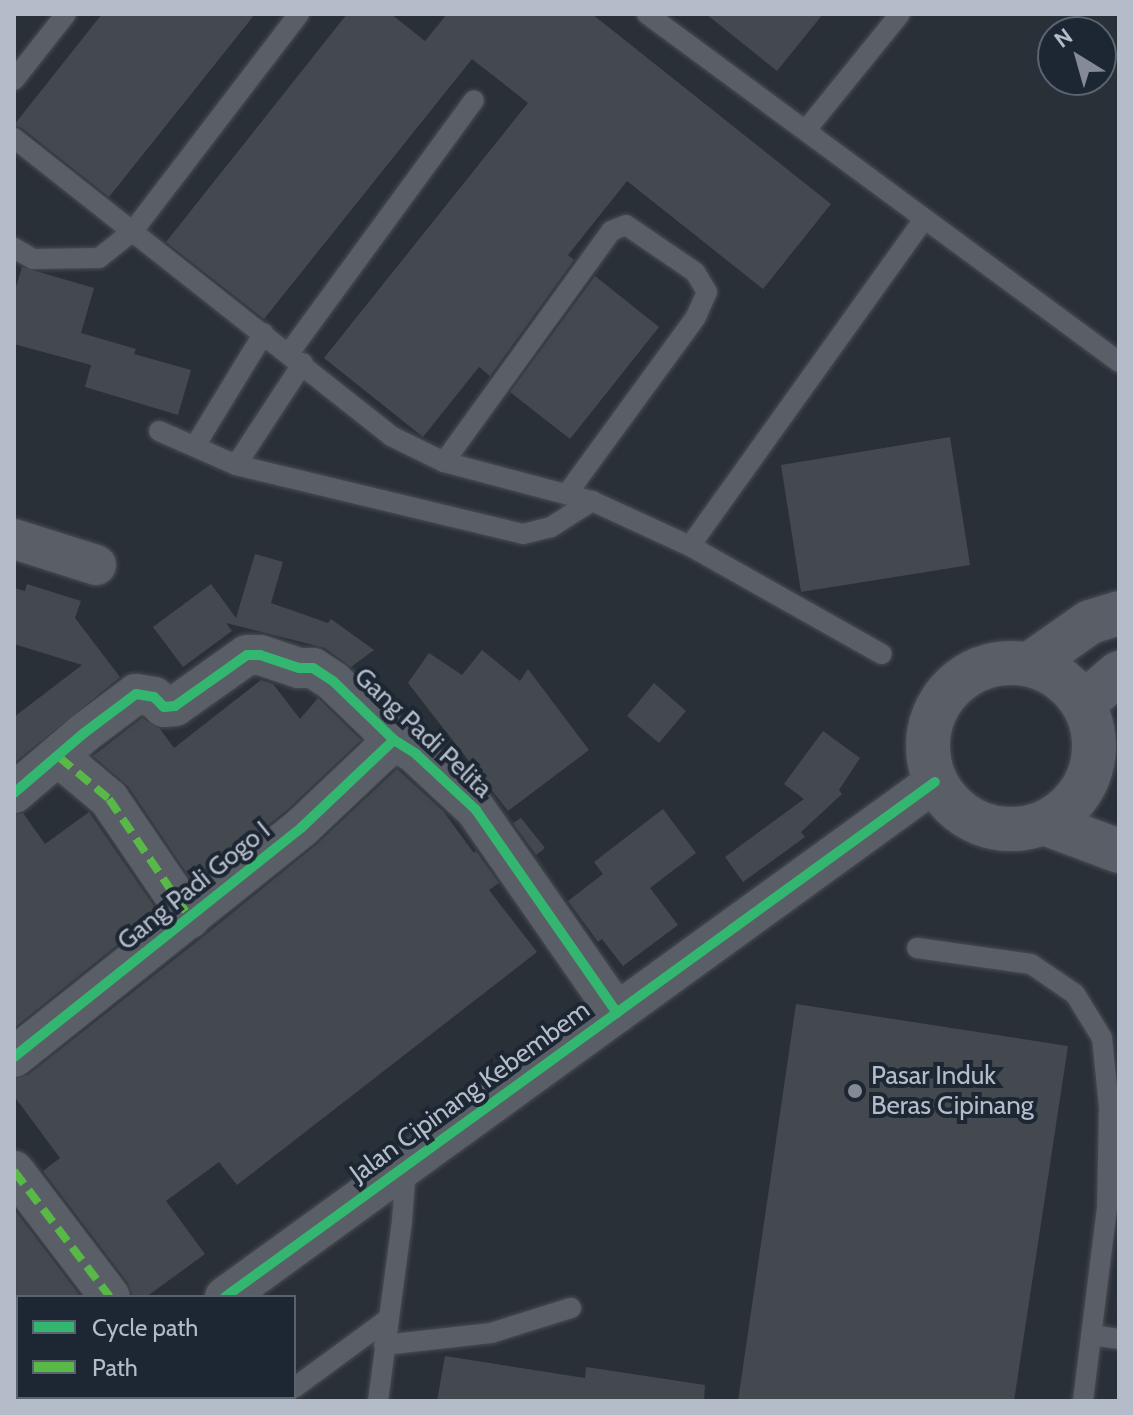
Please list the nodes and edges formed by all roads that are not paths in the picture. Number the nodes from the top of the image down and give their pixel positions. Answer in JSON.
{"nodes":[{"id":1,"x":66,"y":14,"type":"edge"},
{"id":2,"x":299,"y":14,"type":"edge"},
{"id":3,"x":647,"y":14,"type":"edge"},
{"id":4,"x":900,"y":14,"type":"edge"},
{"id":5,"x":14,"y":80,"type":"edge"},
{"id":6,"x":474,"y":100,"type":"dead end"},
{"id":7,"x":806,"y":130,"type":"junction"},
{"id":8,"x":14,"y":138,"type":"edge"},
{"id":9,"x":923,"y":221,"type":"junction"},
{"id":10,"x":133,"y":231,"type":"junction"},
{"id":11,"x":14,"y":248,"type":"edge"},
{"id":12,"x":264,"y":333,"type":"junction"},
{"id":13,"x":296,"y":358,"type":"junction"},
{"id":14,"x":1119,"y":362,"type":"edge"},
{"id":15,"x":159,"y":431,"type":"dead end"},
{"id":16,"x":195,"y":446,"type":"junction"},
{"id":17,"x":444,"y":462,"type":"junction"},
{"id":18,"x":236,"y":465,"type":"junction"},
{"id":19,"x":567,"y":494,"type":"junction"},
{"id":20,"x":592,"y":501,"type":"junction"},
{"id":21,"x":14,"y":539,"type":"edge"},
{"id":22,"x":690,"y":546,"type":"junction"},
{"id":23,"x":96,"y":565,"type":"dead end"},
{"id":24,"x":1119,"y":613,"type":"edge"},
{"id":25,"x":882,"y":654,"type":"dead end"},
{"id":26,"x":1030,"y":664,"type":"junction"},
{"id":27,"x":1119,"y":673,"type":"edge"},
{"id":28,"x":1099,"y":734,"type":"edge"},
{"id":29,"x":394,"y":740,"type":"junction"},
{"id":30,"x":59,"y":757,"type":"junction"},
{"id":31,"x":935,"y":782,"type":"junction"},
{"id":32,"x":14,"y":793,"type":"edge"},
{"id":33,"x":1044,"y":823,"type":"junction"},
{"id":34,"x":1119,"y":851,"type":"edge"},
{"id":35,"x":190,"y":918,"type":"junction"},
{"id":36,"x":917,"y":948,"type":"dead end"},
{"id":37,"x":617,"y":1013,"type":"junction"},
{"id":38,"x":14,"y":1057,"type":"edge"},
{"id":39,"x":406,"y":1166,"type":"junction"},
{"id":40,"x":14,"y":1171,"type":"edge"},
{"id":41,"x":108,"y":1295,"type":"edge"},
{"id":42,"x":228,"y":1295,"type":"edge"},
{"id":43,"x":571,"y":1308,"type":"dead end"},
{"id":44,"x":388,"y":1319,"type":"junction"},
{"id":45,"x":1091,"y":1335,"type":"junction"},
{"id":46,"x":1119,"y":1339,"type":"edge"},
{"id":47,"x":384,"y":1345,"type":"junction"},
{"id":48,"x":296,"y":1387,"type":"edge"},
{"id":49,"x":378,"y":1401,"type":"edge"},
{"id":50,"x":1083,"y":1401,"type":"edge"}],
"edges":[{"from":1,"to":5,"type":"lane"},
{"from":2,"to":10,"type":"lane"},
{"from":3,"to":7,"type":"lane"},
{"from":4,"to":7,"type":"lane"},
{"from":6,"to":13,"type":"lane"},
{"from":7,"to":9,"type":"lane"},
{"from":8,"to":10,"type":"lane"},
{"from":9,"to":14,"type":"lane"},
{"from":9,"to":22,"type":"lane"},
{"from":10,"to":11,"type":"lane"},
{"from":10,"to":12,"type":"lane"},
{"from":12,"to":13,"type":"lane"},
{"from":12,"to":16,"type":"lane"},
{"from":13,"to":17,"type":"lane"},
{"from":13,"to":18,"type":"lane"},
{"from":15,"to":16,"type":"lane"},
{"from":16,"to":18,"type":"lane"},
{"from":17,"to":19,"type":"lane"},
{"from":17,"to":19,"type":"lane"},
{"from":18,"to":20,"type":"lane"},
{"from":19,"to":20,"type":"lane"},
{"from":20,"to":22,"type":"lane"},
{"from":21,"to":23,"type":"street"},
{"from":22,"to":25,"type":"lane"},
{"from":24,"to":26,"type":"street"},
{"from":26,"to":28,"type":"street"},
{"from":26,"to":31,"type":"street"},
{"from":27,"to":28,"type":"street"},
{"from":28,"to":33,"type":"street"},
{"from":29,"to":30,"type":"street","name":"Gang Padi Pelita"},
{"from":29,"to":35,"type":"street","name":"Gang Padi Gogo I"},
{"from":29,"to":37,"type":"street","name":"Gang Padi Pelita"},
{"from":30,"to":32,"type":"street"},
{"from":30,"to":35,"type":"street"},
{"from":31,"to":33,"type":"street"},
{"from":31,"to":37,"type":"street","name":"Jalan Cipinang Kebembem"},
{"from":33,"to":34,"type":"street"},
{"from":35,"to":38,"type":"street","name":"Gang Padi Gogo I"},
{"from":36,"to":45,"type":"lane"},
{"from":37,"to":39,"type":"street","name":"Jalan Cipinang Kebembem"},
{"from":39,"to":42,"type":"street","name":"Jalan Cipinang Kebembem"},
{"from":39,"to":44,"type":"lane"},
{"from":40,"to":41,"type":"street"},
{"from":43,"to":47,"type":"lane"},
{"from":44,"to":47,"type":"lane"},
{"from":44,"to":48,"type":"lane"},
{"from":45,"to":46,"type":"lane"},
{"from":45,"to":50,"type":"lane"},
{"from":47,"to":49,"type":"lane"}]}
